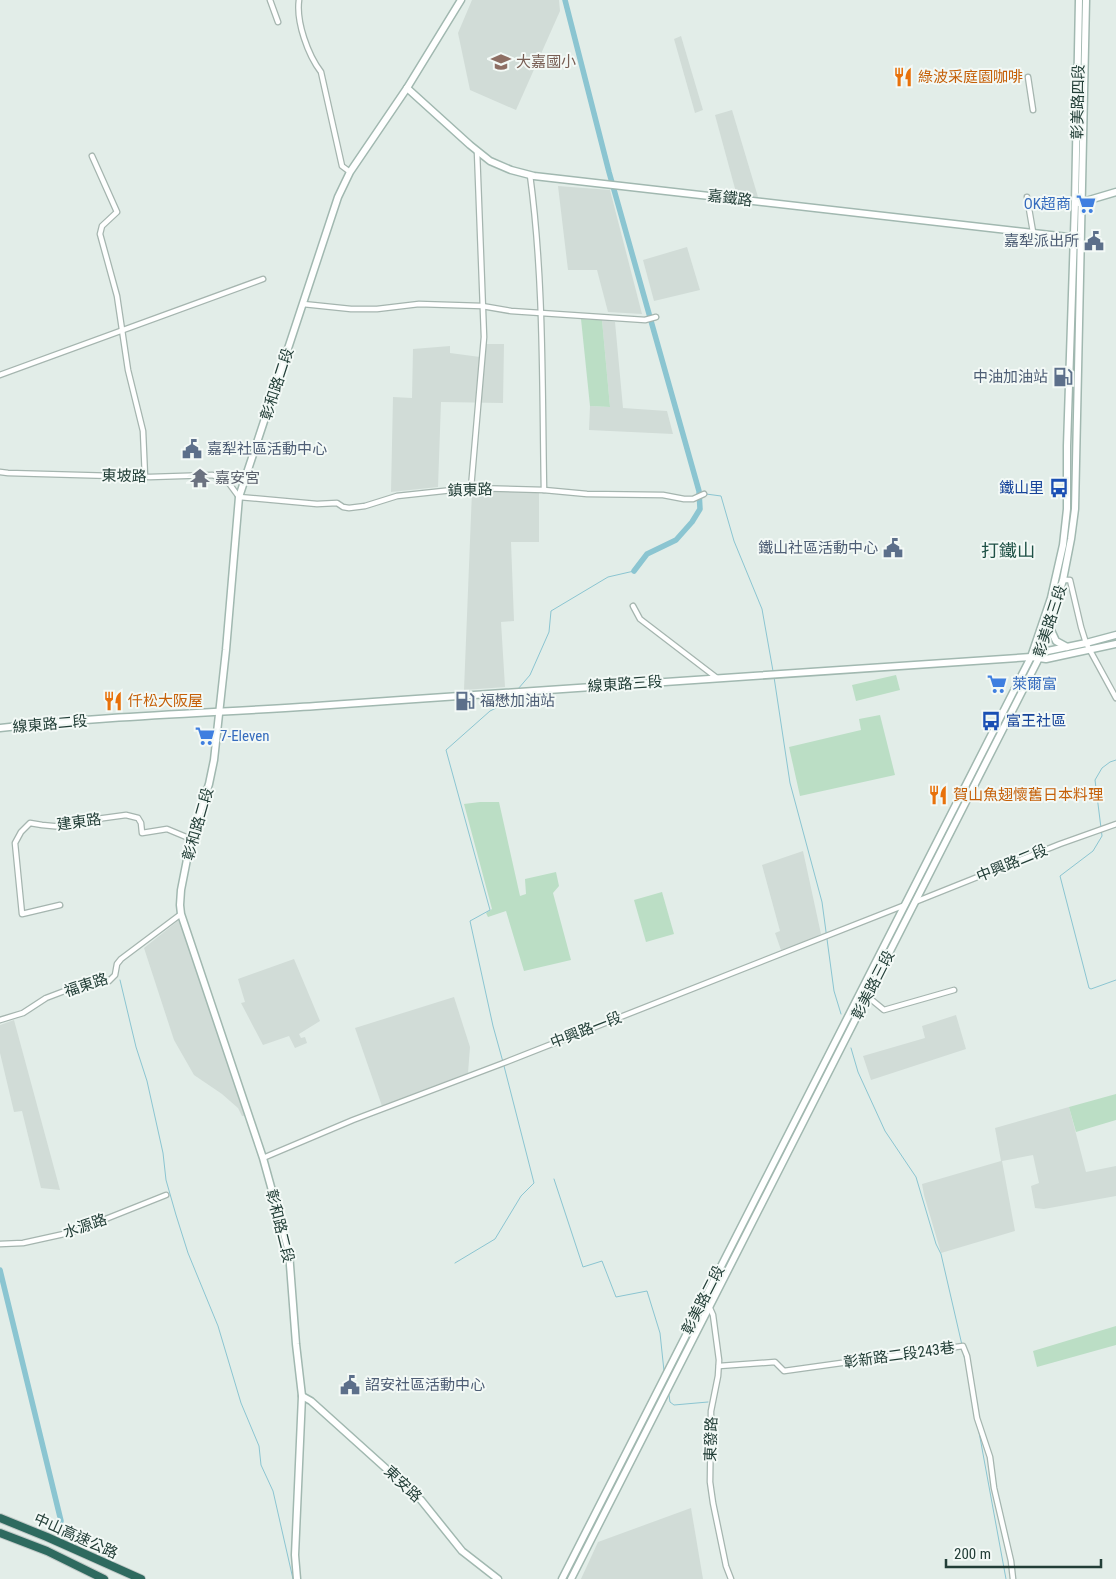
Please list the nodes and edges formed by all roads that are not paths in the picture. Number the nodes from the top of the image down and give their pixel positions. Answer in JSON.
{"nodes":[{"id":1,"x":270,"y":0,"type":"edge"},
{"id":2,"x":299,"y":0,"type":"edge"},
{"id":3,"x":461,"y":0,"type":"edge"},
{"id":4,"x":1080,"y":0,"type":"edge"},
{"id":5,"x":1086,"y":0,"type":"edge"},
{"id":6,"x":278,"y":22,"type":"dead end"},
{"id":7,"x":1028,"y":77,"type":"dead end"},
{"id":8,"x":407,"y":88,"type":"junction"},
{"id":9,"x":1033,"y":110,"type":"dead end"},
{"id":10,"x":478,"y":151,"type":"junction"},
{"id":11,"x":92,"y":156,"type":"dead end"},
{"id":12,"x":350,"y":172,"type":"junction"},
{"id":13,"x":530,"y":175,"type":"junction"},
{"id":14,"x":1116,"y":192,"type":"edge"},
{"id":15,"x":1027,"y":197,"type":"dead end"},
{"id":16,"x":1075,"y":203,"type":"junction"},
{"id":17,"x":1083,"y":203,"type":"junction"},
{"id":18,"x":1033,"y":232,"type":"junction"},
{"id":19,"x":1078,"y":238,"type":"junction"},
{"id":20,"x":263,"y":279,"type":"dead end"},
{"id":21,"x":303,"y":304,"type":"junction"},
{"id":22,"x":482,"y":306,"type":"junction"},
{"id":23,"x":540,"y":313,"type":"junction"},
{"id":24,"x":654,"y":318,"type":"dead end"},
{"id":25,"x":123,"y":330,"type":"junction"},
{"id":26,"x":0,"y":375,"type":"edge"},
{"id":27,"x":0,"y":472,"type":"edge"},
{"id":28,"x":145,"y":476,"type":"junction"},
{"id":29,"x":472,"y":488,"type":"junction"},
{"id":30,"x":544,"y":490,"type":"junction"},
{"id":31,"x":704,"y":494,"type":"dead end"},
{"id":32,"x":239,"y":497,"type":"junction"},
{"id":33,"x":1063,"y":580,"type":"junction"},
{"id":34,"x":633,"y":606,"type":"dead end"},
{"id":35,"x":1049,"y":626,"type":"junction"},
{"id":36,"x":1116,"y":635,"type":"edge"},
{"id":37,"x":1086,"y":643,"type":"junction"},
{"id":38,"x":1116,"y":644,"type":"edge"},
{"id":39,"x":1067,"y":646,"type":"junction"},
{"id":40,"x":1090,"y":650,"type":"junction"},
{"id":41,"x":1040,"y":655,"type":"junction"},
{"id":42,"x":1031,"y":657,"type":"junction"},
{"id":43,"x":717,"y":678,"type":"junction"},
{"id":44,"x":1116,"y":698,"type":"edge"},
{"id":45,"x":220,"y":713,"type":"junction"},
{"id":46,"x":0,"y":728,"type":"edge"},
{"id":47,"x":1116,"y":824,"type":"edge"},
{"id":48,"x":191,"y":839,"type":"junction"},
{"id":49,"x":909,"y":904,"type":"junction"},
{"id":50,"x":60,"y":906,"type":"dead end"},
{"id":51,"x":181,"y":914,"type":"junction"},
{"id":52,"x":954,"y":990,"type":"dead end"},
{"id":53,"x":867,"y":996,"type":"junction"},
{"id":54,"x":0,"y":1020,"type":"edge"},
{"id":55,"x":846,"y":1021,"type":"joint"},
{"id":56,"x":852,"y":1027,"type":"joint"},
{"id":57,"x":262,"y":1158,"type":"junction"},
{"id":58,"x":773,"y":1164,"type":"junction"},
{"id":59,"x":779,"y":1168,"type":"junction"},
{"id":60,"x":166,"y":1195,"type":"dead end"},
{"id":61,"x":0,"y":1244,"type":"edge"},
{"id":62,"x":702,"y":1302,"type":"junction"},
{"id":63,"x":709,"y":1306,"type":"junction"},
{"id":64,"x":719,"y":1366,"type":"junction"},
{"id":65,"x":302,"y":1396,"type":"junction"},
{"id":66,"x":0,"y":1518,"type":"edge"},
{"id":67,"x":0,"y":1533,"type":"edge"},
{"id":68,"x":104,"y":1579,"type":"edge"},
{"id":69,"x":141,"y":1579,"type":"edge"},
{"id":70,"x":298,"y":1579,"type":"edge"},
{"id":71,"x":498,"y":1579,"type":"edge"},
{"id":72,"x":562,"y":1579,"type":"edge"},
{"id":73,"x":571,"y":1579,"type":"edge"},
{"id":74,"x":731,"y":1579,"type":"edge"},
{"id":75,"x":1013,"y":1579,"type":"edge"}],
"edges":[{"from":1,"to":6,"type":"street"},
{"from":2,"to":12,"type":"street"},
{"from":3,"to":8,"type":"main road","name":"彰和路二段"},
{"from":4,"to":16,"type":"main road","name":"彰美路四段"},
{"from":5,"to":17,"type":"main road","name":"彰美路四段"},
{"from":7,"to":9,"type":"street"},
{"from":8,"to":10,"type":"main road","name":"嘉鐵路"},
{"from":8,"to":12,"type":"main road","name":"彰和路二段"},
{"from":10,"to":13,"type":"main road","name":"嘉鐵路"},
{"from":10,"to":22,"type":"street"},
{"from":11,"to":25,"type":"street"},
{"from":12,"to":21,"type":"main road","name":"彰和路二段"},
{"from":13,"to":18,"type":"main road","name":"嘉鐵路"},
{"from":13,"to":23,"type":"street"},
{"from":14,"to":17,"type":"main road"},
{"from":15,"to":18,"type":"street"},
{"from":16,"to":17,"type":"main road"},
{"from":16,"to":19,"type":"main road","name":"彰美路三段"},
{"from":17,"to":19,"type":"main road","name":"彰美路三段"},
{"from":18,"to":19,"type":"main road","name":"嘉鐵路"},
{"from":19,"to":33,"type":"main road","name":"彰美路三段"},
{"from":19,"to":42,"type":"main road","name":"彰美路三段"},
{"from":20,"to":25,"type":"street"},
{"from":21,"to":22,"type":"street"},
{"from":21,"to":32,"type":"main road","name":"彰和路二段"},
{"from":22,"to":23,"type":"street"},
{"from":22,"to":29,"type":"street"},
{"from":23,"to":24,"type":"street"},
{"from":23,"to":30,"type":"street"},
{"from":25,"to":26,"type":"street"},
{"from":25,"to":28,"type":"street"},
{"from":27,"to":28,"type":"street","name":"東坡路"},
{"from":28,"to":32,"type":"street","name":"東坡路"},
{"from":29,"to":30,"type":"street","name":"鎮東路"},
{"from":29,"to":32,"type":"street","name":"鎮東路"},
{"from":30,"to":31,"type":"street","name":"鎮東路"},
{"from":32,"to":45,"type":"main road","name":"彰和路二段"},
{"from":33,"to":35,"type":"main road","name":"彰美路三段"},
{"from":33,"to":37,"type":"street"},
{"from":34,"to":43,"type":"street"},
{"from":35,"to":39,"type":"main road"},
{"from":35,"to":41,"type":"main road","name":"彰美路三段"},
{"from":36,"to":37,"type":"main road"},
{"from":37,"to":39,"type":"main road"},
{"from":37,"to":40,"type":"street"},
{"from":38,"to":40,"type":"main road"},
{"from":39,"to":41,"type":"main road"},
{"from":40,"to":41,"type":"main road"},
{"from":40,"to":44,"type":"street"},
{"from":41,"to":42,"type":"main road","name":"線東路三段"},
{"from":41,"to":49,"type":"main road","name":"彰美路三段"},
{"from":42,"to":43,"type":"main road","name":"線東路三段"},
{"from":42,"to":49,"type":"main road","name":"彰美路三段"},
{"from":43,"to":45,"type":"main road","name":"線東路三段"},
{"from":45,"to":46,"type":"main road","name":"線東路二段"},
{"from":45,"to":48,"type":"main road","name":"彰和路二段"},
{"from":47,"to":49,"type":"street","name":"中興路二段"},
{"from":48,"to":50,"type":"street","name":"建東路"},
{"from":48,"to":51,"type":"main road","name":"彰和路二段"},
{"from":49,"to":53,"type":"main road","name":"彰美路三段"},
{"from":49,"to":55,"type":"main road","name":"彰美路三段"},
{"from":49,"to":57,"type":"street","name":"中興路一段"},
{"from":51,"to":54,"type":"street","name":"福東路"},
{"from":51,"to":57,"type":"main road","name":"彰和路二段"},
{"from":52,"to":53,"type":"street"},
{"from":53,"to":56,"type":"main road","name":"彰美路三段"},
{"from":55,"to":58,"type":"main road","name":"彰美路二段"},
{"from":56,"to":59,"type":"main road","name":"彰美路二段"},
{"from":57,"to":65,"type":"main road","name":"彰和路二段"},
{"from":58,"to":59,"type":"main road"},
{"from":58,"to":62,"type":"main road","name":"彰美路二段"},
{"from":59,"to":63,"type":"main road","name":"彰美路二段"},
{"from":60,"to":61,"type":"street","name":"水源路"},
{"from":62,"to":63,"type":"street"},
{"from":62,"to":72,"type":"main road","name":"彰美路二段"},
{"from":63,"to":64,"type":"street","name":"東發路"},
{"from":63,"to":73,"type":"main road","name":"彰美路二段"},
{"from":64,"to":74,"type":"street","name":"東發路"},
{"from":64,"to":75,"type":"street","name":"彰新路二段243巷"},
{"from":65,"to":70,"type":"main road","name":"彰和路二段"},
{"from":65,"to":71,"type":"main road","name":"東安路"},
{"from":66,"to":69,"type":"highway","name":"中山高速公路"},
{"from":67,"to":68,"type":"highway","name":"中山高速公路"}]}
